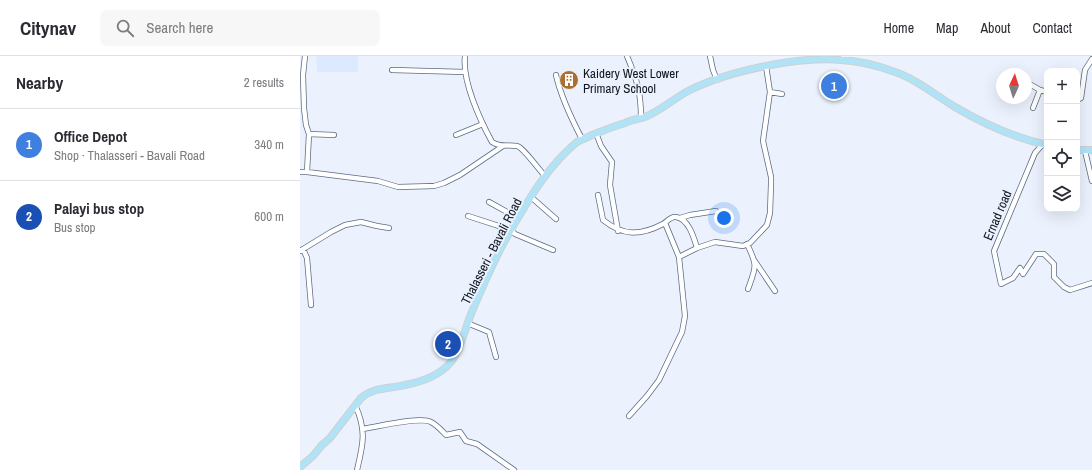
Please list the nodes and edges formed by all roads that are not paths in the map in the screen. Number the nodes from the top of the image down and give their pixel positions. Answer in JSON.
{"nodes":[{"id":1,"x":305,"y":56,"type":"edge"},
{"id":2,"x":465,"y":56,"type":"edge"},
{"id":3,"x":627,"y":56,"type":"edge"},
{"id":4,"x":710,"y":56,"type":"edge"},
{"id":5,"x":1092,"y":58,"type":"edge"},
{"id":6,"x":849,"y":59,"type":"edge"},
{"id":7,"x":766,"y":66,"type":"junction"},
{"id":8,"x":392,"y":70,"type":"dead end"},
{"id":9,"x":465,"y":72,"type":"junction"},
{"id":10,"x":556,"y":75,"type":"dead end"},
{"id":11,"x":717,"y":80,"type":"junction"},
{"id":12,"x":302,"y":84,"type":"edge"},
{"id":13,"x":1032,"y":85,"type":"edge"},
{"id":14,"x":1040,"y":90,"type":"junction"},
{"id":15,"x":1044,"y":91,"type":"edge"},
{"id":16,"x":770,"y":92,"type":"junction"},
{"id":17,"x":782,"y":94,"type":"dead end"},
{"id":18,"x":1080,"y":98,"type":"edge"},
{"id":19,"x":1033,"y":108,"type":"dead end"},
{"id":20,"x":641,"y":118,"type":"junction"},
{"id":21,"x":483,"y":124,"type":"junction"},
{"id":22,"x":309,"y":134,"type":"junction"},
{"id":23,"x":596,"y":134,"type":"junction"},
{"id":24,"x":334,"y":135,"type":"dead end"},
{"id":25,"x":456,"y":135,"type":"dead end"},
{"id":26,"x":582,"y":139,"type":"junction"},
{"id":27,"x":1044,"y":145,"type":"edge"},
{"id":28,"x":503,"y":146,"type":"junction"},
{"id":29,"x":1044,"y":146,"type":"edge"},
{"id":30,"x":1089,"y":150,"type":"edge"},
{"id":31,"x":300,"y":172,"type":"edge"},
{"id":32,"x":307,"y":172,"type":"junction"},
{"id":33,"x":545,"y":176,"type":"junction"},
{"id":34,"x":1092,"y":181,"type":"edge"},
{"id":35,"x":598,"y":195,"type":"dead end"},
{"id":36,"x":532,"y":197,"type":"junction"},
{"id":37,"x":489,"y":202,"type":"dead end"},
{"id":38,"x":716,"y":211,"type":"dead end"},
{"id":39,"x":468,"y":216,"type":"dead end"},
{"id":40,"x":518,"y":218,"type":"junction"},
{"id":41,"x":680,"y":218,"type":"junction"},
{"id":42,"x":556,"y":219,"type":"dead end"},
{"id":43,"x":665,"y":223,"type":"junction"},
{"id":44,"x":390,"y":228,"type":"dead end"},
{"id":45,"x":511,"y":230,"type":"junction"},
{"id":46,"x":618,"y":230,"type":"junction"},
{"id":47,"x":747,"y":244,"type":"junction"},
{"id":48,"x":697,"y":248,"type":"junction"},
{"id":49,"x":301,"y":250,"type":"edge"},
{"id":50,"x":553,"y":250,"type":"dead end"},
{"id":51,"x":679,"y":257,"type":"junction"},
{"id":52,"x":754,"y":260,"type":"junction"},
{"id":53,"x":1092,"y":284,"type":"edge"},
{"id":54,"x":748,"y":289,"type":"dead end"},
{"id":55,"x":775,"y":291,"type":"dead end"},
{"id":56,"x":311,"y":305,"type":"dead end"},
{"id":57,"x":468,"y":323,"type":"junction"},
{"id":58,"x":496,"y":357,"type":"dead end"},
{"id":59,"x":355,"y":405,"type":"junction"},
{"id":60,"x":629,"y":416,"type":"dead end"},
{"id":61,"x":362,"y":429,"type":"junction"},
{"id":62,"x":300,"y":467,"type":"edge"},
{"id":63,"x":357,"y":470,"type":"edge"},
{"id":64,"x":514,"y":470,"type":"edge"}],
"edges":[{"from":1,"to":12,"type":"street"},
{"from":2,"to":9,"type":"street"},
{"from":3,"to":20,"type":"street"},
{"from":4,"to":11,"type":"street"},
{"from":5,"to":18,"type":"street"},
{"from":6,"to":7,"type":"main road","name":"Thalasseri - Bavali Road"},
{"from":6,"to":27,"type":"main road","name":"Thalasseri - Bavali Road"},
{"from":7,"to":11,"type":"main road","name":"Thalasseri - Bavali Road"},
{"from":7,"to":16,"type":"street"},
{"from":8,"to":9,"type":"street"},
{"from":9,"to":21,"type":"street"},
{"from":10,"to":26,"type":"street"},
{"from":11,"to":20,"type":"main road","name":"Thalasseri - Bavali Road"},
{"from":12,"to":22,"type":"street"},
{"from":13,"to":14,"type":"street"},
{"from":14,"to":15,"type":"street"},
{"from":14,"to":19,"type":"street"},
{"from":16,"to":17,"type":"street"},
{"from":16,"to":47,"type":"street"},
{"from":20,"to":23,"type":"main road","name":"Thalasseri - Bavali Road"},
{"from":21,"to":25,"type":"street"},
{"from":21,"to":28,"type":"street"},
{"from":22,"to":24,"type":"street"},
{"from":22,"to":32,"type":"street"},
{"from":23,"to":26,"type":"main road","name":"Thalasseri - Bavali Road"},
{"from":23,"to":46,"type":"street"},
{"from":26,"to":33,"type":"main road","name":"Thalasseri - Bavali Road"},
{"from":28,"to":32,"type":"street"},
{"from":28,"to":33,"type":"street"},
{"from":29,"to":53,"type":"street","name":"Ernad road"},
{"from":30,"to":34,"type":"street"},
{"from":31,"to":32,"type":"street"},
{"from":33,"to":36,"type":"main road","name":"Thalasseri - Bavali Road"},
{"from":35,"to":46,"type":"street"},
{"from":36,"to":40,"type":"main road","name":"Thalasseri - Bavali Road"},
{"from":36,"to":42,"type":"street"},
{"from":37,"to":40,"type":"street"},
{"from":38,"to":41,"type":"street"},
{"from":39,"to":45,"type":"street"},
{"from":40,"to":45,"type":"main road","name":"Thalasseri - Bavali Road"},
{"from":41,"to":43,"type":"street"},
{"from":41,"to":48,"type":"street"},
{"from":43,"to":46,"type":"street"},
{"from":43,"to":51,"type":"street"},
{"from":44,"to":49,"type":"street"},
{"from":45,"to":50,"type":"street"},
{"from":45,"to":57,"type":"main road","name":"Thalasseri - Bavali Road"},
{"from":47,"to":48,"type":"street"},
{"from":47,"to":52,"type":"street"},
{"from":48,"to":51,"type":"street"},
{"from":49,"to":56,"type":"street"},
{"from":51,"to":60,"type":"street"},
{"from":52,"to":54,"type":"street"},
{"from":52,"to":55,"type":"street"},
{"from":57,"to":58,"type":"street"},
{"from":57,"to":59,"type":"main road","name":"Thalasseri - Bavali Road"},
{"from":59,"to":61,"type":"street"},
{"from":59,"to":62,"type":"main road","name":"Thalasseri - Bavali Road"},
{"from":61,"to":63,"type":"street"},
{"from":61,"to":64,"type":"street"}]}
